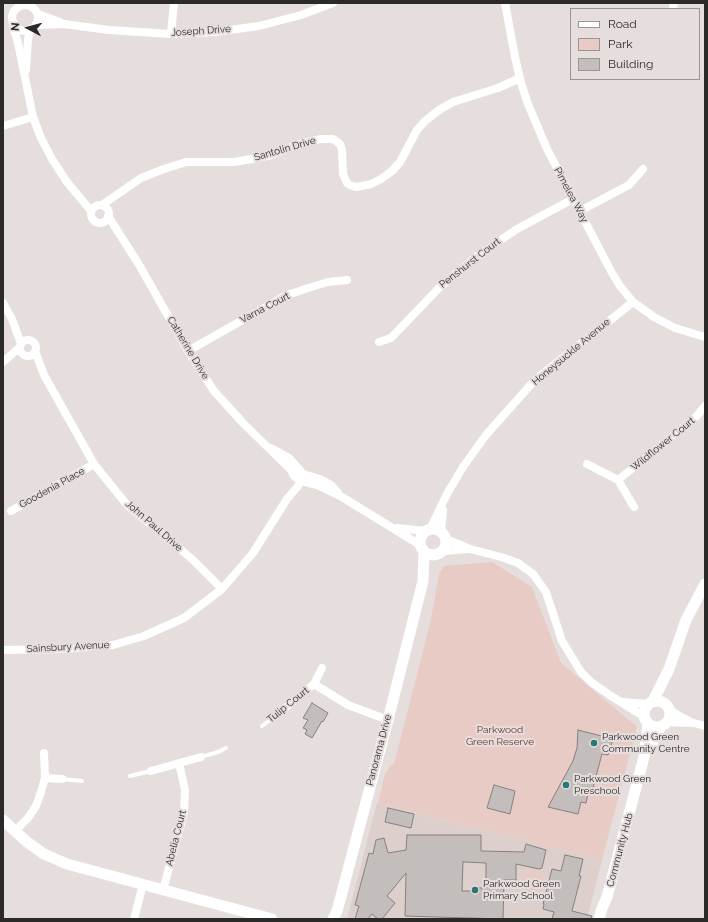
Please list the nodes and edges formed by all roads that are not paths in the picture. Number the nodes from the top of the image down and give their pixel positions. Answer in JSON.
{"nodes":[{"id":1,"x":174,"y":3,"type":"edge"},
{"id":2,"x":334,"y":3,"type":"edge"},
{"id":3,"x":505,"y":3,"type":"edge"},
{"id":4,"x":19,"y":5,"type":"edge"},
{"id":5,"x":35,"y":8,"type":"edge"},
{"id":6,"x":13,"y":21,"type":"junction"},
{"id":7,"x":64,"y":24,"type":"junction"},
{"id":8,"x":33,"y":27,"type":"junction"},
{"id":9,"x":171,"y":34,"type":"junction"},
{"id":10,"x":520,"y":80,"type":"junction"},
{"id":11,"x":27,"y":87,"type":"junction"},
{"id":12,"x":33,"y":117,"type":"junction"},
{"id":13,"x":3,"y":126,"type":"edge"},
{"id":14,"x":643,"y":169,"type":"dead end"},
{"id":15,"x":71,"y":186,"type":"junction"},
{"id":16,"x":573,"y":199,"type":"junction"},
{"id":17,"x":91,"y":211,"type":"junction"},
{"id":18,"x":580,"y":211,"type":"junction"},
{"id":19,"x":104,"y":212,"type":"junction"},
{"id":20,"x":347,"y":280,"type":"dead end"},
{"id":21,"x":633,"y":302,"type":"junction"},
{"id":22,"x":3,"y":303,"type":"edge"},
{"id":23,"x":12,"y":319,"type":"junction"},
{"id":24,"x":705,"y":337,"type":"edge"},
{"id":25,"x":31,"y":341,"type":"junction"},
{"id":26,"x":380,"y":342,"type":"dead end"},
{"id":27,"x":23,"y":350,"type":"junction"},
{"id":28,"x":35,"y":351,"type":"junction"},
{"id":29,"x":188,"y":351,"type":"junction"},
{"id":30,"x":3,"y":362,"type":"edge"},
{"id":31,"x":44,"y":375,"type":"junction"},
{"id":32,"x":705,"y":406,"type":"edge"},
{"id":33,"x":94,"y":464,"type":"junction"},
{"id":34,"x":587,"y":464,"type":"dead end"},
{"id":35,"x":301,"y":478,"type":"junction"},
{"id":36,"x":618,"y":480,"type":"junction"},
{"id":37,"x":634,"y":507,"type":"dead end"},
{"id":38,"x":11,"y":511,"type":"dead end"},
{"id":39,"x":394,"y":528,"type":"junction"},
{"id":40,"x":436,"y":532,"type":"junction"},
{"id":41,"x":422,"y":548,"type":"junction"},
{"id":42,"x":470,"y":549,"type":"junction"},
{"id":43,"x":439,"y":553,"type":"junction"},
{"id":44,"x":423,"y":581,"type":"junction"},
{"id":45,"x":705,"y":584,"type":"edge"},
{"id":46,"x":222,"y":590,"type":"junction"},
{"id":47,"x":3,"y":650,"type":"edge"},
{"id":48,"x":322,"y":668,"type":"dead end"},
{"id":49,"x":669,"y":669,"type":"junction"},
{"id":50,"x":314,"y":684,"type":"junction"},
{"id":51,"x":621,"y":702,"type":"junction"},
{"id":52,"x":651,"y":703,"type":"junction"},
{"id":53,"x":667,"y":707,"type":"junction"},
{"id":54,"x":279,"y":713,"type":"joint"},
{"id":55,"x":388,"y":720,"type":"junction"},
{"id":56,"x":646,"y":720,"type":"junction"},
{"id":57,"x":694,"y":723,"type":"junction"},
{"id":58,"x":664,"y":724,"type":"junction"},
{"id":59,"x":262,"y":726,"type":"dead end"},
{"id":60,"x":705,"y":726,"type":"edge"},
{"id":61,"x":226,"y":748,"type":"dead end"},
{"id":62,"x":44,"y":753,"type":"dead end"},
{"id":63,"x":201,"y":757,"type":"joint"},
{"id":64,"x":644,"y":757,"type":"junction"},
{"id":65,"x":179,"y":763,"type":"junction"},
{"id":66,"x":151,"y":771,"type":"joint"},
{"id":67,"x":130,"y":776,"type":"dead end"},
{"id":68,"x":45,"y":778,"type":"junction"},
{"id":69,"x":62,"y":779,"type":"joint"},
{"id":70,"x":82,"y":781,"type":"dead end"},
{"id":71,"x":3,"y":820,"type":"edge"},
{"id":72,"x":15,"y":831,"type":"junction"},
{"id":73,"x":143,"y":884,"type":"junction"},
{"id":74,"x":163,"y":890,"type":"junction"},
{"id":75,"x":607,"y":897,"type":"junction"},
{"id":76,"x":134,"y":919,"type":"edge"},
{"id":77,"x":272,"y":919,"type":"edge"},
{"id":78,"x":333,"y":919,"type":"edge"},
{"id":79,"x":599,"y":919,"type":"edge"},
{"id":80,"x":607,"y":919,"type":"edge"}],
"edges":[{"from":1,"to":9,"type":"street"},
{"from":2,"to":9,"type":"street","name":"Joseph Drive"},
{"from":3,"to":10,"type":"street","name":"Pimelea Way"},
{"from":4,"to":5,"type":"street"},
{"from":4,"to":6,"type":"street"},
{"from":5,"to":7,"type":"street","name":"Joseph Drive"},
{"from":5,"to":8,"type":"street"},
{"from":6,"to":8,"type":"street"},
{"from":6,"to":11,"type":"street","name":"Catherine Drive"},
{"from":7,"to":8,"type":"street","name":"Joseph Drive"},
{"from":7,"to":9,"type":"street","name":"Joseph Drive"},
{"from":8,"to":11,"type":"street","name":"Catherine Drive"},
{"from":10,"to":16,"type":"street","name":"Pimelea Way"},
{"from":10,"to":19,"type":"street","name":"Santolin Drive"},
{"from":11,"to":12,"type":"street","name":"Catherine Drive"},
{"from":12,"to":13,"type":"street"},
{"from":12,"to":15,"type":"street","name":"Catherine Drive"},
{"from":14,"to":18,"type":"street"},
{"from":15,"to":17,"type":"street","name":"Catherine Drive"},
{"from":15,"to":19,"type":"street","name":"Catherine Drive"},
{"from":16,"to":18,"type":"street","name":"Pimelea Way"},
{"from":16,"to":26,"type":"street","name":"Penshurst Court"},
{"from":17,"to":19,"type":"street","name":"Santolin Drive"},
{"from":17,"to":19,"type":"street","name":"Catherine Drive"},
{"from":18,"to":21,"type":"street","name":"Pimelea Way"},
{"from":19,"to":29,"type":"street","name":"Catherine Drive"},
{"from":20,"to":29,"type":"street","name":"Varna Court"},
{"from":21,"to":24,"type":"street","name":"Pimelea Way"},
{"from":21,"to":40,"type":"street","name":"Honeysuckle Avenue"},
{"from":22,"to":23,"type":"street","name":"John Paul Drive"},
{"from":23,"to":25,"type":"street","name":"John Paul Drive"},
{"from":23,"to":27,"type":"street","name":"John Paul Drive"},
{"from":25,"to":27,"type":"street"},
{"from":25,"to":28,"type":"street"},
{"from":27,"to":28,"type":"street"},
{"from":27,"to":30,"type":"street"},
{"from":27,"to":31,"type":"street","name":"John Paul Drive"},
{"from":28,"to":31,"type":"street","name":"John Paul Drive"},
{"from":29,"to":35,"type":"street","name":"Catherine Drive"},
{"from":31,"to":33,"type":"street","name":"John Paul Drive"},
{"from":32,"to":36,"type":"street","name":"Wildflower Court"},
{"from":33,"to":38,"type":"street","name":"Goodenia Place"},
{"from":33,"to":46,"type":"street","name":"John Paul Drive"},
{"from":34,"to":36,"type":"street"},
{"from":35,"to":39,"type":"street"},
{"from":35,"to":46,"type":"street","name":"Sainsbury Avenue"},
{"from":36,"to":37,"type":"street"},
{"from":39,"to":40,"type":"street"},
{"from":39,"to":41,"type":"street"},
{"from":40,"to":41,"type":"street"},
{"from":40,"to":42,"type":"street"},
{"from":40,"to":43,"type":"street","name":"Panorama Drive"},
{"from":41,"to":43,"type":"street"},
{"from":41,"to":44,"type":"street","name":"Panorama Drive"},
{"from":42,"to":43,"type":"street"},
{"from":42,"to":51,"type":"street"},
{"from":43,"to":44,"type":"street","name":"Panorama Drive"},
{"from":44,"to":55,"type":"street","name":"Panorama Drive"},
{"from":45,"to":49,"type":"street"},
{"from":46,"to":47,"type":"street","name":"Sainsbury Avenue"},
{"from":48,"to":50,"type":"street","name":"Tulip Court"},
{"from":49,"to":52,"type":"street"},
{"from":49,"to":53,"type":"street"},
{"from":50,"to":54,"type":"street","name":"Tulip Court"},
{"from":50,"to":55,"type":"street","name":"Tulip Court"},
{"from":51,"to":52,"type":"street"},
{"from":51,"to":56,"type":"street"},
{"from":52,"to":53,"type":"street"},
{"from":52,"to":56,"type":"street"},
{"from":53,"to":57,"type":"street"},
{"from":53,"to":58,"type":"street"},
{"from":54,"to":59,"type":"lane","name":"Tulip Court"},
{"from":55,"to":78,"type":"street","name":"Panorama Drive"},
{"from":56,"to":58,"type":"street"},
{"from":56,"to":64,"type":"street","name":"Community Hub"},
{"from":57,"to":58,"type":"street"},
{"from":57,"to":60,"type":"street"},
{"from":58,"to":64,"type":"street","name":"Community Hub"},
{"from":61,"to":63,"type":"lane"},
{"from":62,"to":68,"type":"street"},
{"from":63,"to":65,"type":"street"},
{"from":64,"to":75,"type":"street","name":"Community Hub"},
{"from":65,"to":66,"type":"street"},
{"from":65,"to":74,"type":"street","name":"Abelia Court"},
{"from":66,"to":67,"type":"lane"},
{"from":68,"to":69,"type":"street"},
{"from":68,"to":72,"type":"street"},
{"from":69,"to":70,"type":"lane"},
{"from":71,"to":72,"type":"street"},
{"from":72,"to":73,"type":"street"},
{"from":73,"to":74,"type":"street"},
{"from":73,"to":76,"type":"street"},
{"from":74,"to":77,"type":"street"},
{"from":75,"to":79,"type":"street","name":"Community Hub"},
{"from":75,"to":80,"type":"street","name":"Community Hub"}]}
